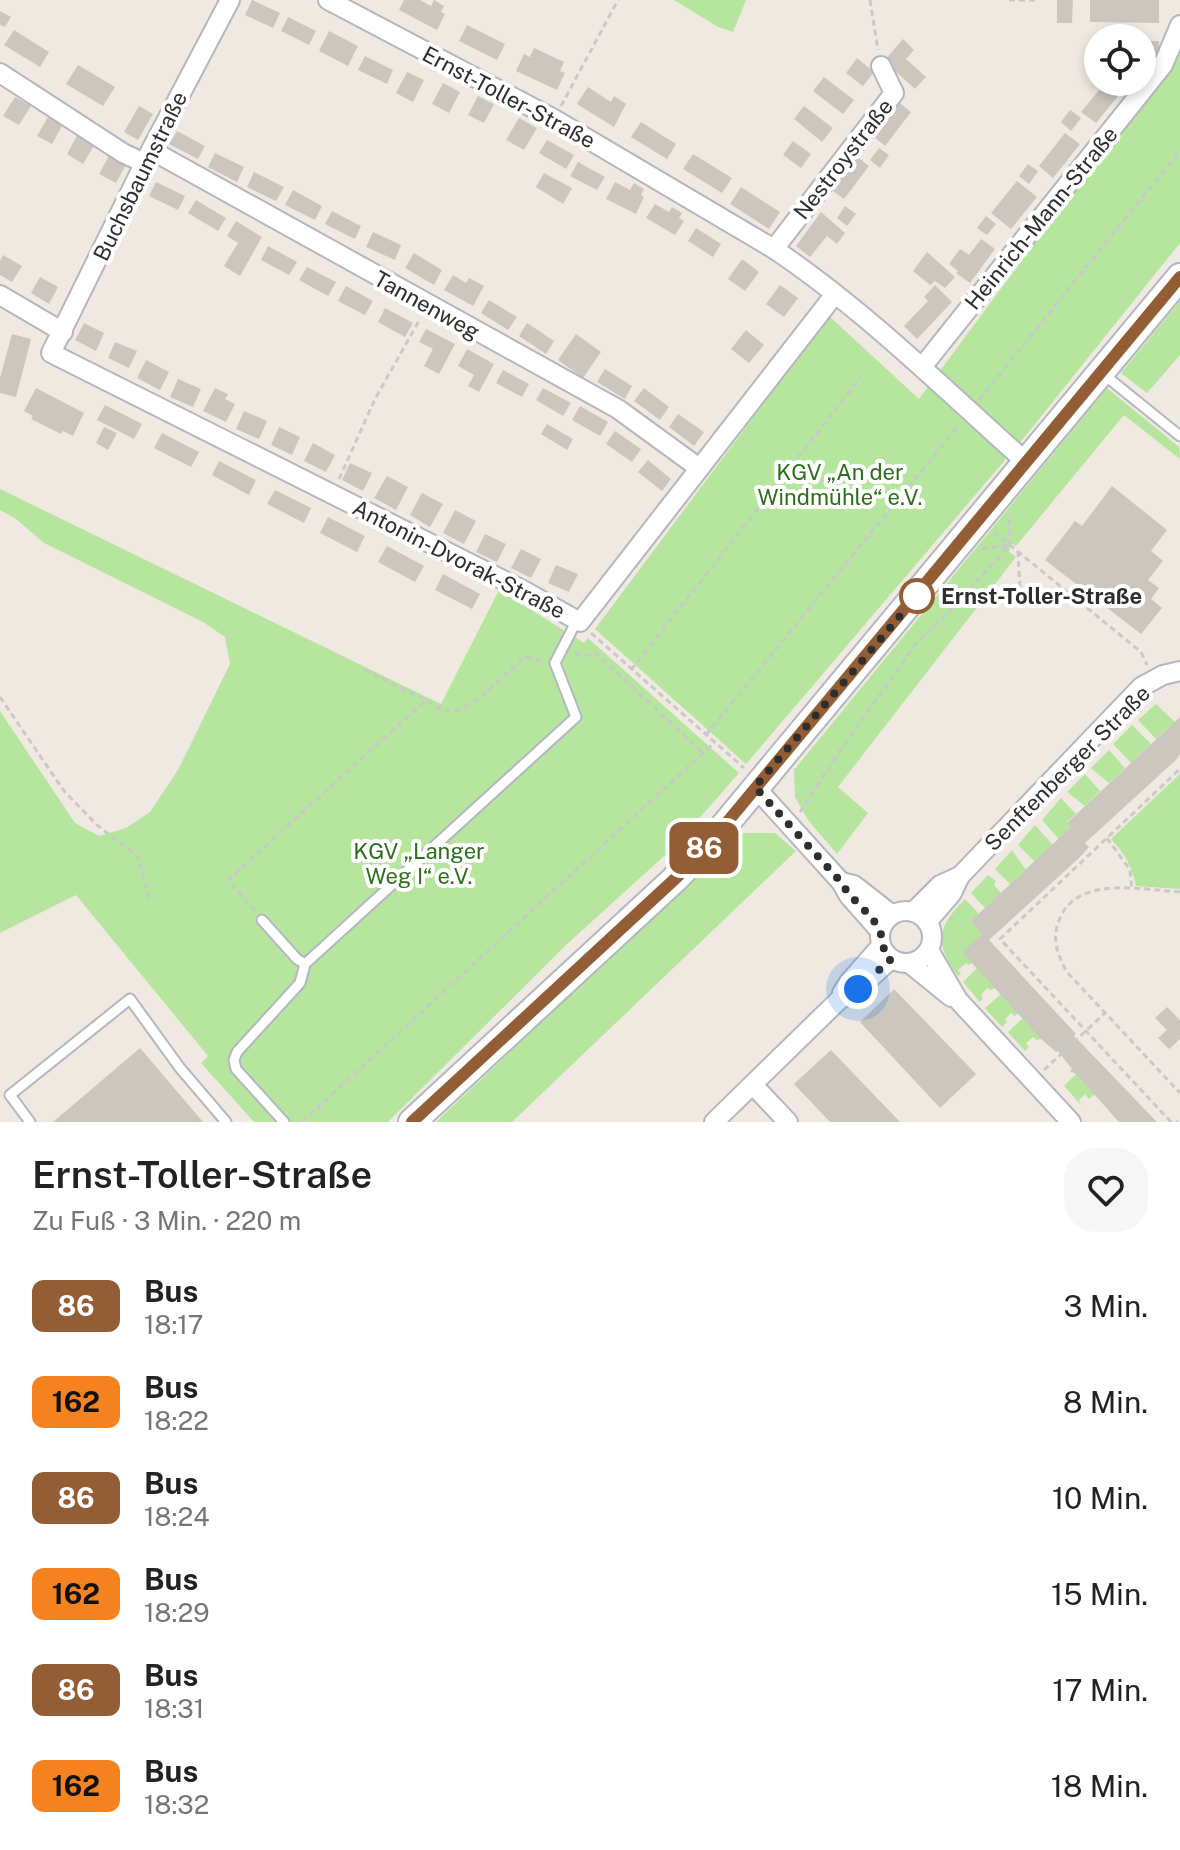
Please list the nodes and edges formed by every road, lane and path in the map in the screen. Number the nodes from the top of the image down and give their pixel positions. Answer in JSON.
{"nodes":[{"id":1,"x":230,"y":0,"type":"edge"},
{"id":2,"x":328,"y":0,"type":"edge"},
{"id":3,"x":618,"y":0,"type":"edge"},
{"id":4,"x":870,"y":0,"type":"edge"},
{"id":5,"x":1009,"y":0,"type":"edge"},
{"id":6,"x":1036,"y":0,"type":"edge"},
{"id":7,"x":1180,"y":25,"type":"edge"},
{"id":8,"x":881,"y":66,"type":"joint"},
{"id":9,"x":0,"y":73,"type":"edge"},
{"id":10,"x":554,"y":119,"type":"junction"},
{"id":11,"x":1180,"y":151,"type":"edge"},
{"id":12,"x":148,"y":157,"type":"junction"},
{"id":13,"x":774,"y":249,"type":"junction"},
{"id":14,"x":1180,"y":277,"type":"edge"},
{"id":15,"x":835,"y":294,"type":"junction"},
{"id":16,"x":0,"y":295,"type":"edge"},
{"id":17,"x":427,"y":305,"type":"junction"},
{"id":18,"x":63,"y":332,"type":"junction"},
{"id":19,"x":51,"y":353,"type":"joint"},
{"id":20,"x":922,"y":367,"type":"junction"},
{"id":21,"x":1101,"y":372,"type":"junction"},
{"id":22,"x":861,"y":377,"type":"dead end"},
{"id":23,"x":970,"y":411,"type":"junction"},
{"id":24,"x":1180,"y":436,"type":"edge"},
{"id":25,"x":1027,"y":463,"type":"junction"},
{"id":26,"x":699,"y":468,"type":"junction"},
{"id":27,"x":332,"y":494,"type":"junction"},
{"id":28,"x":1009,"y":501,"type":"dead end"},
{"id":29,"x":988,"y":527,"type":"dead end"},
{"id":30,"x":1010,"y":545,"type":"junction"},
{"id":31,"x":981,"y":550,"type":"dead end"},
{"id":32,"x":1018,"y":551,"type":"junction"},
{"id":33,"x":1020,"y":591,"type":"dead end"},
{"id":34,"x":578,"y":621,"type":"junction"},
{"id":35,"x":563,"y":646,"type":"junction"},
{"id":36,"x":555,"y":663,"type":"junction"},
{"id":37,"x":1148,"y":669,"type":"dead end"},
{"id":38,"x":364,"y":670,"type":"dead end"},
{"id":39,"x":631,"y":670,"type":"junction"},
{"id":40,"x":1180,"y":671,"type":"edge"},
{"id":41,"x":0,"y":697,"type":"edge"},
{"id":42,"x":426,"y":700,"type":"junction"},
{"id":43,"x":706,"y":735,"type":"junction"},
{"id":44,"x":714,"y":743,"type":"junction"},
{"id":45,"x":703,"y":753,"type":"junction"},
{"id":46,"x":1180,"y":769,"type":"edge"},
{"id":47,"x":752,"y":778,"type":"junction"},
{"id":48,"x":798,"y":815,"type":"dead end"},
{"id":49,"x":1107,"y":838,"type":"junction"},
{"id":50,"x":841,"y":882,"type":"junction"},
{"id":51,"x":1132,"y":890,"type":"junction"},
{"id":52,"x":1180,"y":892,"type":"edge"},
{"id":53,"x":149,"y":898,"type":"dead end"},
{"id":54,"x":891,"y":914,"type":"junction"},
{"id":55,"x":920,"y":917,"type":"junction"},
{"id":56,"x":262,"y":920,"type":"joint"},
{"id":57,"x":884,"y":945,"type":"junction"},
{"id":58,"x":929,"y":950,"type":"junction"},
{"id":59,"x":909,"y":963,"type":"junction"},
{"id":60,"x":305,"y":964,"type":"junction"},
{"id":61,"x":958,"y":1000,"type":"junction"},
{"id":62,"x":1105,"y":1013,"type":"junction"},
{"id":63,"x":1086,"y":1031,"type":"junction"},
{"id":64,"x":1042,"y":1072,"type":"dead end"},
{"id":65,"x":753,"y":1085,"type":"junction"},
{"id":66,"x":1180,"y":1093,"type":"edge"},
{"id":67,"x":30,"y":1122,"type":"edge"},
{"id":68,"x":226,"y":1122,"type":"edge"},
{"id":69,"x":284,"y":1122,"type":"edge"},
{"id":70,"x":302,"y":1122,"type":"edge"},
{"id":71,"x":412,"y":1122,"type":"edge"},
{"id":72,"x":714,"y":1122,"type":"edge"},
{"id":73,"x":788,"y":1122,"type":"edge"},
{"id":74,"x":1071,"y":1122,"type":"edge"},
{"id":75,"x":1175,"y":1122,"type":"edge"}],
"edges":[{"from":1,"to":12,"type":"street","name":"Buchsbaumstraße"},
{"from":2,"to":10,"type":"street","name":"Ernst-Toller-Straße"},
{"from":3,"to":10,"type":"path"},
{"from":4,"to":8,"type":"path"},
{"from":5,"to":6,"type":"path"},
{"from":7,"to":20,"type":"street","name":"Heinrich-Mann-Straße"},
{"from":8,"to":13,"type":"street","name":"Nestroystraße"},
{"from":9,"to":12,"type":"street","name":"Tannenweg"},
{"from":10,"to":13,"type":"street","name":"Ernst-Toller-Straße"},
{"from":11,"to":23,"type":"path"},
{"from":12,"to":17,"type":"street","name":"Tannenweg"},
{"from":12,"to":18,"type":"street","name":"Buchsbaumstraße"},
{"from":13,"to":15,"type":"street","name":"Ernst-Toller-Straße"},
{"from":14,"to":21,"type":"main road"},
{"from":15,"to":20,"type":"street","name":"Ernst-Toller-Straße"},
{"from":15,"to":26,"type":"street","name":"Antonin-Dvorak-Straße"},
{"from":16,"to":18,"type":"street"},
{"from":17,"to":26,"type":"street","name":"Tannenweg"},
{"from":17,"to":27,"type":"path"},
{"from":18,"to":19,"type":"street","name":"Buchsbaumstraße"},
{"from":19,"to":27,"type":"street","name":"Antonin-Dvorak-Straße"},
{"from":20,"to":23,"type":"street","name":"Ernst-Toller-Straße"},
{"from":21,"to":24,"type":"lane"},
{"from":21,"to":25,"type":"main road"},
{"from":22,"to":39,"type":"path"},
{"from":23,"to":25,"type":"street","name":"Ernst-Toller-Straße"},
{"from":23,"to":43,"type":"path"},
{"from":25,"to":47,"type":"main road"},
{"from":26,"to":34,"type":"street","name":"Antonin-Dvorak-Straße"},
{"from":27,"to":34,"type":"street","name":"Antonin-Dvorak-Straße"},
{"from":28,"to":30,"type":"path"},
{"from":29,"to":30,"type":"path"},
{"from":30,"to":31,"type":"path"},
{"from":30,"to":32,"type":"path"},
{"from":30,"to":48,"type":"path"},
{"from":32,"to":33,"type":"path"},
{"from":32,"to":37,"type":"path"},
{"from":34,"to":35,"type":"lane"},
{"from":34,"to":39,"type":"path"},
{"from":35,"to":36,"type":"lane"},
{"from":35,"to":45,"type":"path"},
{"from":36,"to":42,"type":"path"},
{"from":36,"to":60,"type":"lane"},
{"from":38,"to":42,"type":"path"},
{"from":39,"to":43,"type":"path"},
{"from":40,"to":55,"type":"street","name":"Senftenberger Straße"},
{"from":41,"to":53,"type":"path"},
{"from":42,"to":56,"type":"path"},
{"from":43,"to":44,"type":"path"},
{"from":44,"to":45,"type":"path"},
{"from":44,"to":47,"type":"path"},
{"from":45,"to":70,"type":"path"},
{"from":46,"to":49,"type":"path"},
{"from":47,"to":50,"type":"street"},
{"from":47,"to":71,"type":"main road"},
{"from":49,"to":51,"type":"path"},
{"from":49,"to":63,"type":"path"},
{"from":50,"to":54,"type":"street"},
{"from":50,"to":57,"type":"street"},
{"from":51,"to":52,"type":"path"},
{"from":51,"to":62,"type":"path"},
{"from":54,"to":55,"type":"street"},
{"from":54,"to":57,"type":"street"},
{"from":55,"to":58,"type":"street"},
{"from":56,"to":60,"type":"lane"},
{"from":57,"to":59,"type":"street"},
{"from":57,"to":65,"type":"street"},
{"from":58,"to":59,"type":"street"},
{"from":58,"to":61,"type":"street"},
{"from":59,"to":61,"type":"street"},
{"from":60,"to":69,"type":"lane"},
{"from":61,"to":74,"type":"street"},
{"from":62,"to":63,"type":"path"},
{"from":62,"to":66,"type":"path"},
{"from":63,"to":64,"type":"path"},
{"from":63,"to":75,"type":"path"},
{"from":65,"to":72,"type":"street"},
{"from":65,"to":73,"type":"street"},
{"from":67,"to":68,"type":"lane"}]}
